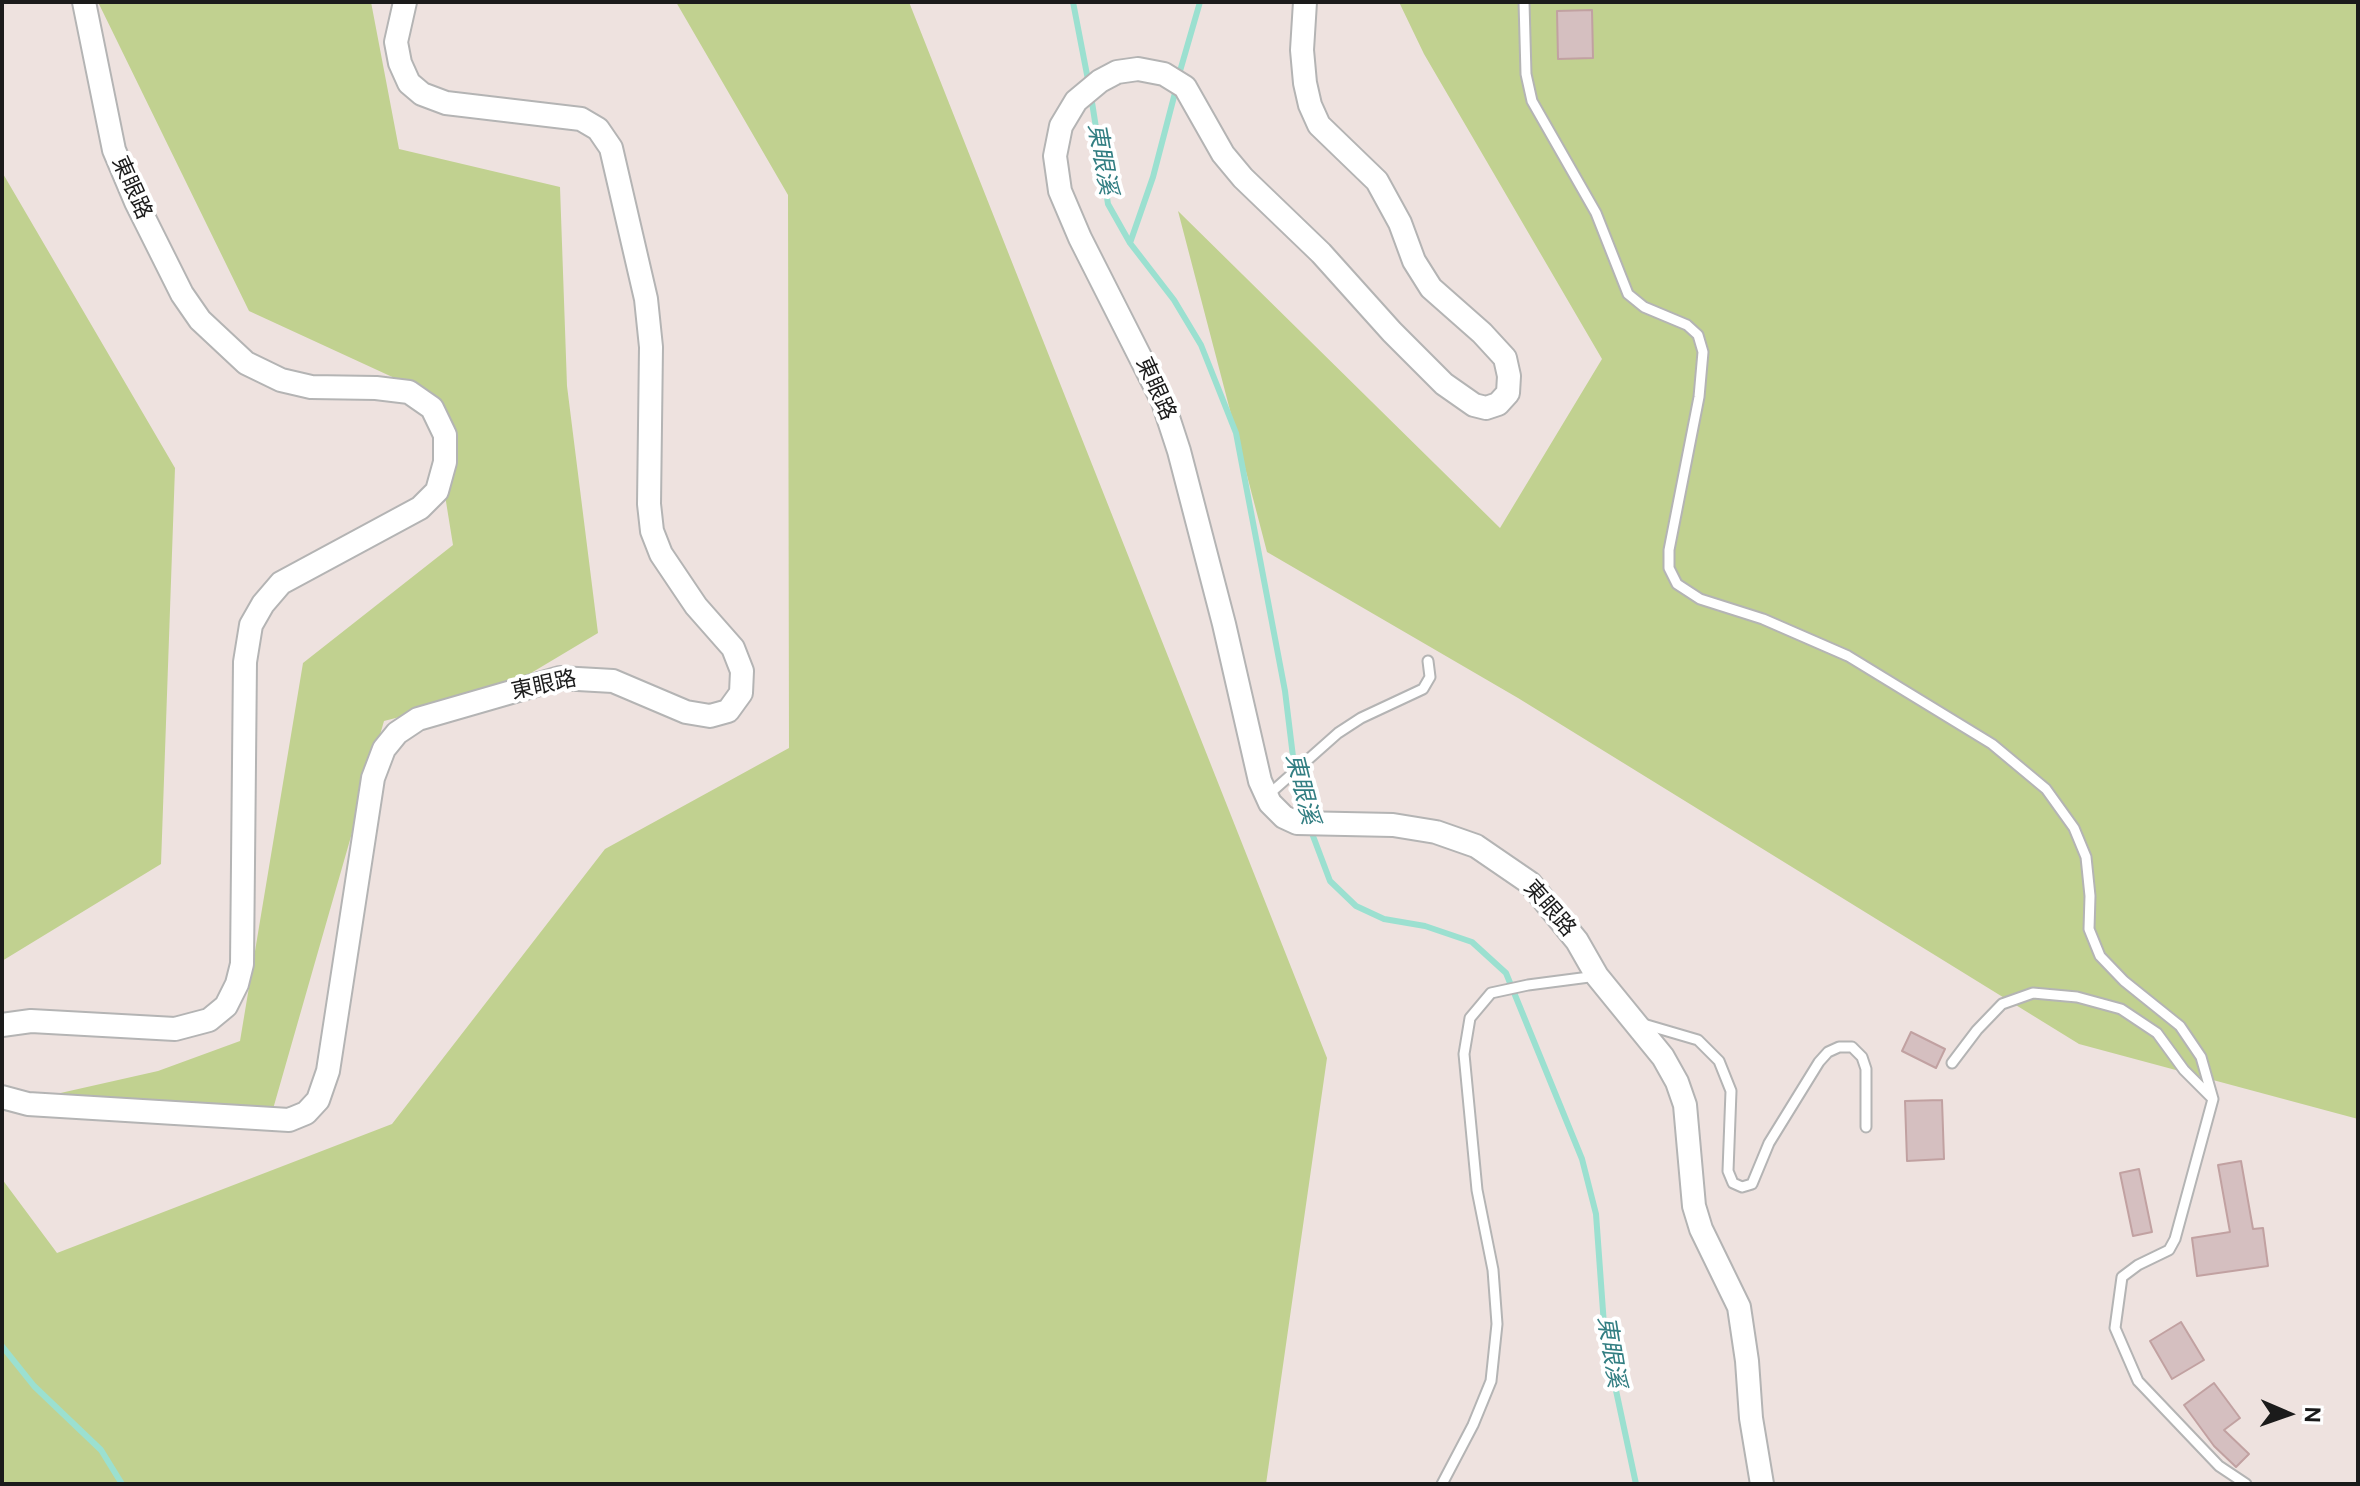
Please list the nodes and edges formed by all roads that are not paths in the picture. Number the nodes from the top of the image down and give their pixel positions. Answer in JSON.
{"nodes":[{"id":1,"x":84,"y":2,"type":"edge"},
{"id":2,"x":405,"y":2,"type":"edge"},
{"id":3,"x":1305,"y":2,"type":"edge"},
{"id":4,"x":1524,"y":2,"type":"edge"},
{"id":5,"x":1428,"y":661,"type":"dead end"},
{"id":6,"x":1267,"y":796,"type":"junction"},
{"id":7,"x":1597,"y":976,"type":"junction"},
{"id":8,"x":1633,"y":1021,"type":"junction"},
{"id":9,"x":2,"y":1025,"type":"edge"},
{"id":10,"x":1952,"y":1063,"type":"dead end"},
{"id":11,"x":2,"y":1097,"type":"edge"},
{"id":12,"x":2213,"y":1099,"type":"junction"},
{"id":13,"x":1866,"y":1127,"type":"dead end"},
{"id":14,"x":1442,"y":1484,"type":"edge"},
{"id":15,"x":1762,"y":1484,"type":"edge"},
{"id":16,"x":2246,"y":1484,"type":"edge"}],
"edges":[{"from":1,"to":9,"type":"street","name":"東眼路"},
{"from":2,"to":11,"type":"street","name":"東眼路"},
{"from":3,"to":6,"type":"street","name":"東眼路"},
{"from":4,"to":12,"type":"lane"},
{"from":5,"to":6,"type":"lane"},
{"from":6,"to":7,"type":"street","name":"東眼路"},
{"from":7,"to":8,"type":"street","name":"東眼路"},
{"from":7,"to":14,"type":"lane"},
{"from":8,"to":13,"type":"lane"},
{"from":8,"to":15,"type":"street","name":"東眼路"},
{"from":10,"to":12,"type":"lane"},
{"from":12,"to":16,"type":"lane"}]}
